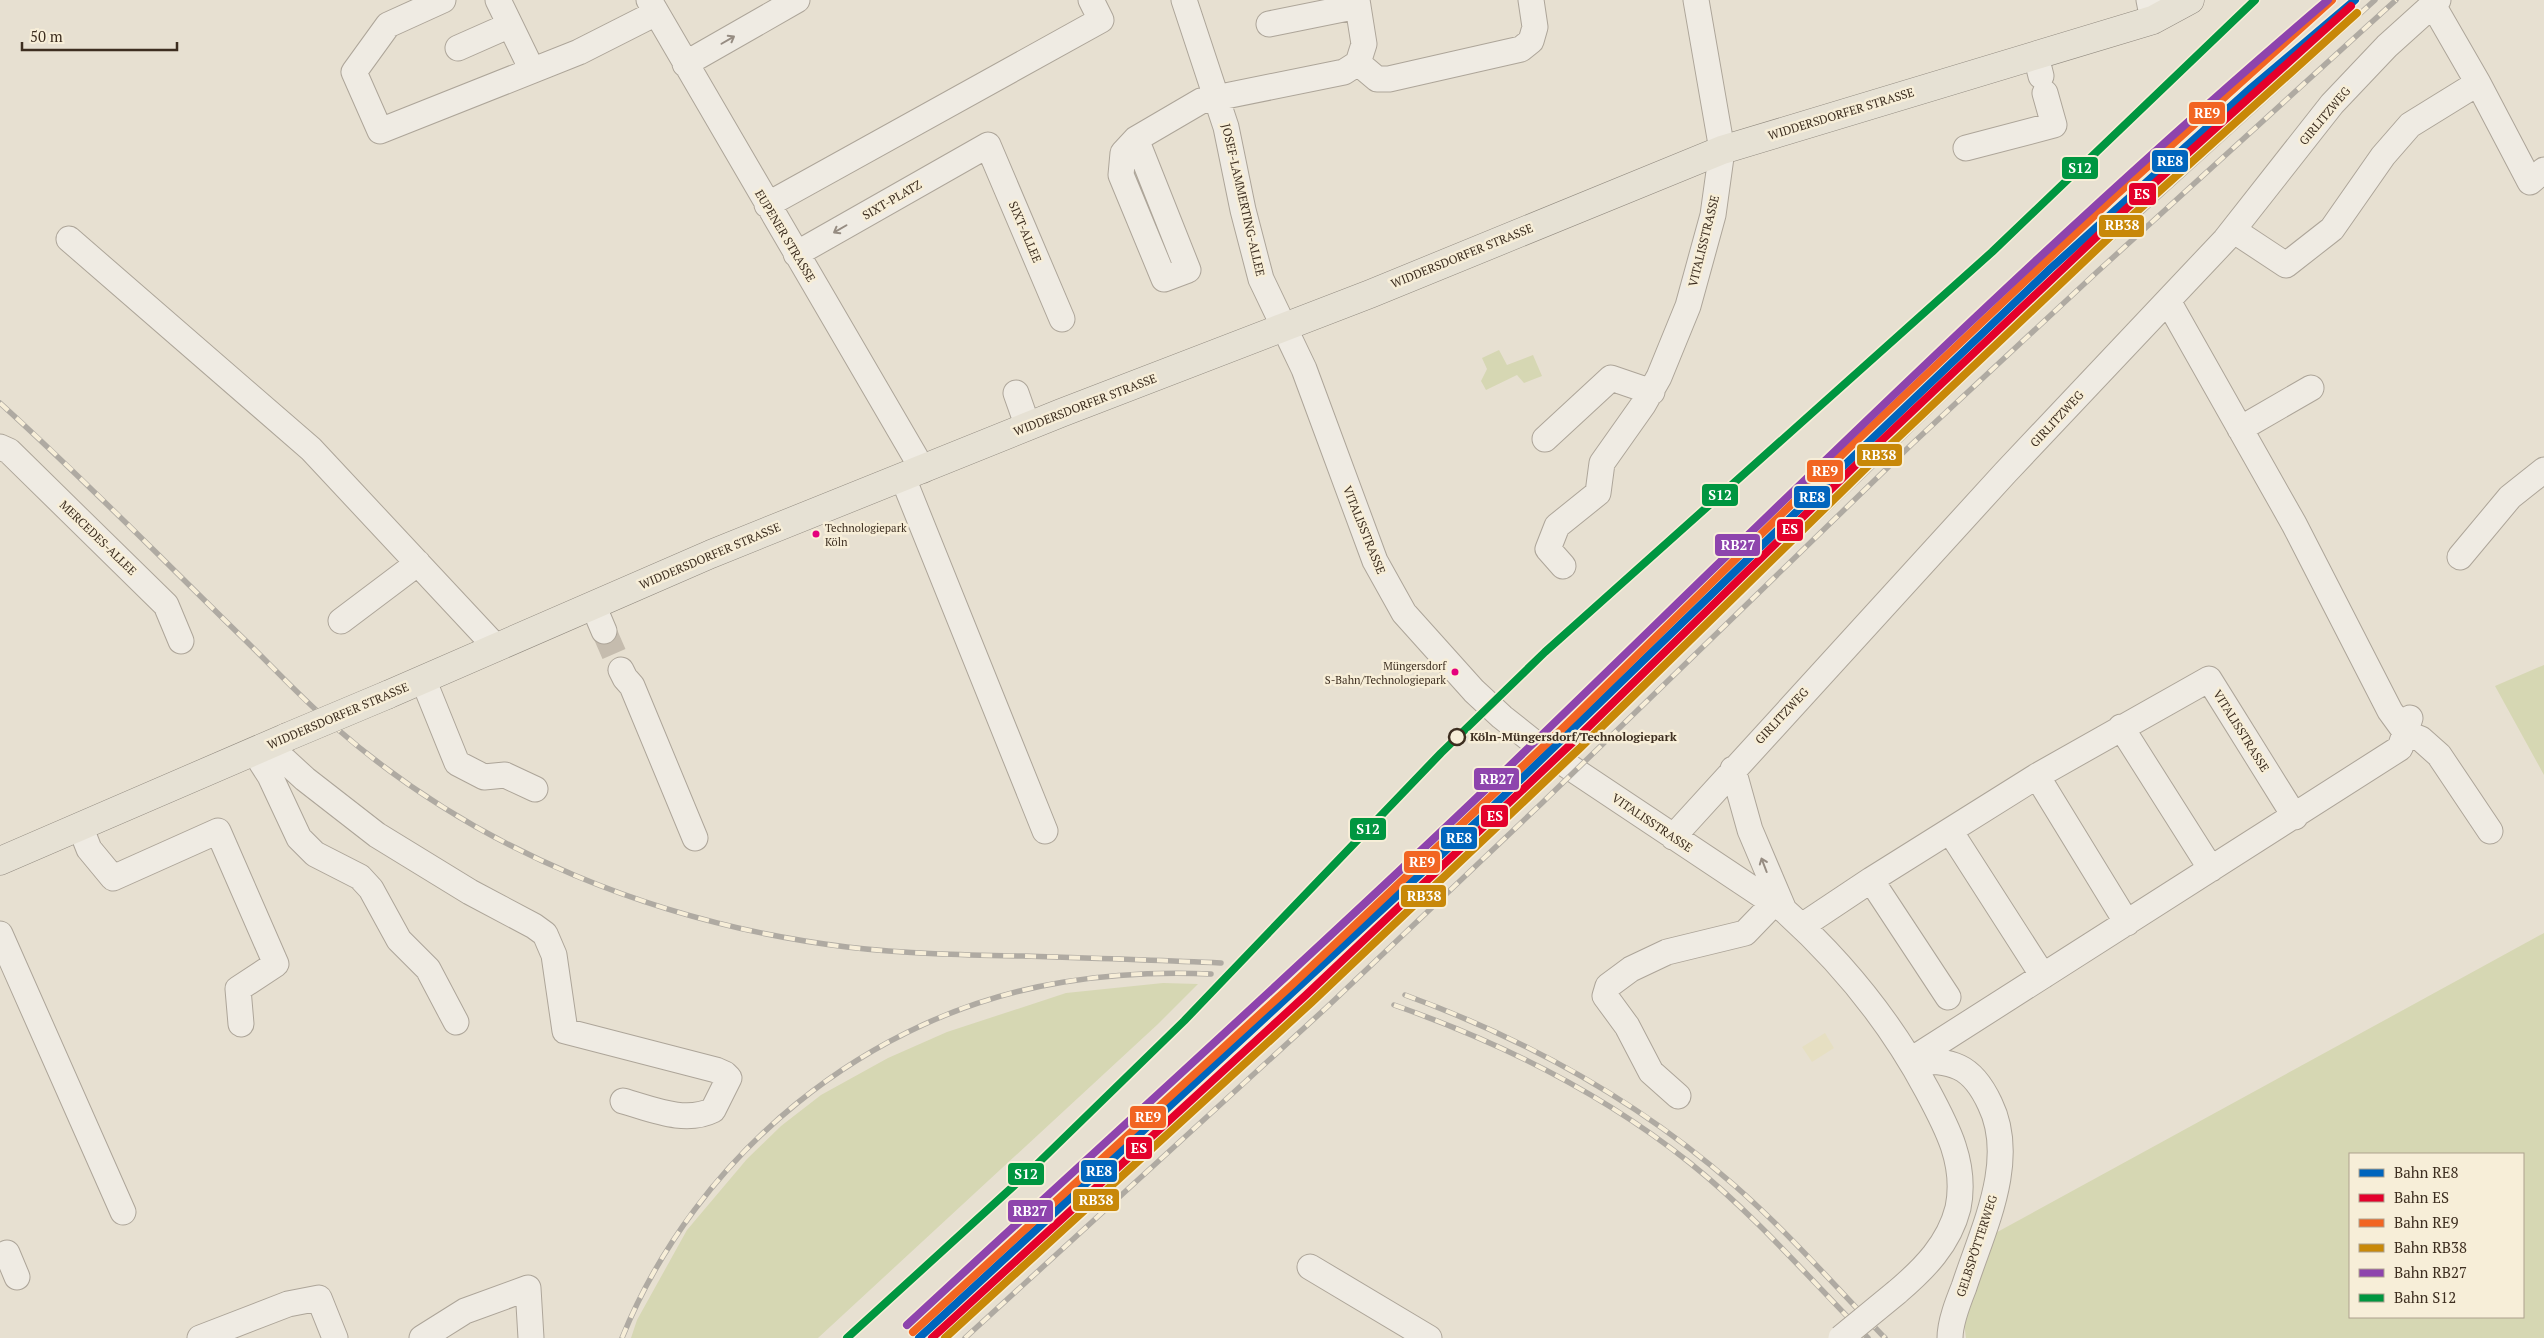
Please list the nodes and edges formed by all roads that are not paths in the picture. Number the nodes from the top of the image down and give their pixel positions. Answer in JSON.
{"nodes":[{"id":1,"x":443,"y":0,"type":"edge"},
{"id":2,"x":498,"y":0,"type":"edge"},
{"id":3,"x":797,"y":0,"type":"edge"},
{"id":4,"x":1092,"y":0,"type":"edge"},
{"id":5,"x":1184,"y":0,"type":"edge"},
{"id":6,"x":1530,"y":0,"type":"edge"},
{"id":7,"x":1696,"y":0,"type":"edge"},
{"id":8,"x":2190,"y":0,"type":"edge"},
{"id":9,"x":1357,"y":3,"type":"edge"},
{"id":10,"x":2436,"y":3,"type":"edge"},
{"id":11,"x":653,"y":7,"type":"edge"},
{"id":12,"x":2151,"y":10,"type":"edge"},
{"id":13,"x":1269,"y":24,"type":"dead end"},
{"id":14,"x":510,"y":25,"type":"junction"},
{"id":15,"x":458,"y":48,"type":"dead end"},
{"id":16,"x":1358,"y":63,"type":"junction"},
{"id":17,"x":686,"y":64,"type":"junction"},
{"id":18,"x":532,"y":70,"type":"junction"},
{"id":19,"x":2041,"y":75,"type":"junction"},
{"id":20,"x":2478,"y":83,"type":"junction"},
{"id":21,"x":1217,"y":97,"type":"junction"},
{"id":22,"x":1136,"y":138,"type":"junction"},
{"id":23,"x":988,"y":145,"type":"joint"},
{"id":24,"x":1966,"y":148,"type":"dead end"},
{"id":25,"x":1722,"y":150,"type":"junction"},
{"id":26,"x":2544,"y":170,"type":"edge"},
{"id":27,"x":766,"y":205,"type":"junction"},
{"id":28,"x":2233,"y":230,"type":"junction"},
{"id":29,"x":69,"y":239,"type":"dead end"},
{"id":30,"x":796,"y":254,"type":"junction"},
{"id":31,"x":2168,"y":301,"type":"junction"},
{"id":32,"x":1062,"y":319,"type":"dead end"},
{"id":33,"x":1285,"y":328,"type":"junction"},
{"id":34,"x":2311,"y":388,"type":"dead end"},
{"id":35,"x":1652,"y":392,"type":"junction"},
{"id":36,"x":1016,"y":393,"type":"dead end"},
{"id":37,"x":1028,"y":427,"type":"junction"},
{"id":38,"x":2240,"y":429,"type":"junction"},
{"id":39,"x":1545,"y":439,"type":"dead end"},
{"id":40,"x":0,"y":447,"type":"edge"},
{"id":41,"x":2544,"y":470,"type":"edge"},
{"id":42,"x":913,"y":474,"type":"junction"},
{"id":43,"x":2460,"y":557,"type":"dead end"},
{"id":44,"x":418,"y":563,"type":"junction"},
{"id":45,"x":1563,"y":566,"type":"dead end"},
{"id":46,"x":594,"y":605,"type":"junction"},
{"id":47,"x":341,"y":621,"type":"dead end"},
{"id":48,"x":604,"y":631,"type":"tunnel mouth"},
{"id":49,"x":180,"y":640,"type":"dead end"},
{"id":50,"x":496,"y":648,"type":"junction"},
{"id":51,"x":621,"y":670,"type":"tunnel mouth"},
{"id":52,"x":423,"y":679,"type":"junction"},
{"id":53,"x":2408,"y":726,"type":"junction"},
{"id":54,"x":2121,"y":727,"type":"junction"},
{"id":55,"x":270,"y":745,"type":"junction"},
{"id":56,"x":1733,"y":769,"type":"junction"},
{"id":57,"x":2037,"y":776,"type":"junction"},
{"id":58,"x":535,"y":789,"type":"dead end"},
{"id":59,"x":2295,"y":817,"type":"junction"},
{"id":60,"x":80,"y":826,"type":"junction"},
{"id":61,"x":1950,"y":830,"type":"junction"},
{"id":62,"x":1045,"y":831,"type":"dead end"},
{"id":63,"x":2490,"y":831,"type":"dead end"},
{"id":64,"x":1673,"y":837,"type":"junction"},
{"id":65,"x":695,"y":838,"type":"dead end"},
{"id":66,"x":0,"y":861,"type":"edge"},
{"id":67,"x":2212,"y":869,"type":"junction"},
{"id":68,"x":1871,"y":880,"type":"junction"},
{"id":69,"x":1779,"y":907,"type":"junction"},
{"id":70,"x":2127,"y":923,"type":"junction"},
{"id":71,"x":1802,"y":926,"type":"junction"},
{"id":72,"x":0,"y":934,"type":"edge"},
{"id":73,"x":2043,"y":976,"type":"junction"},
{"id":74,"x":1948,"y":997,"type":"dead end"},
{"id":75,"x":456,"y":1022,"type":"dead end"},
{"id":76,"x":241,"y":1024,"type":"dead end"},
{"id":77,"x":1911,"y":1060,"type":"junction"},
{"id":78,"x":1678,"y":1096,"type":"dead end"},
{"id":79,"x":623,"y":1101,"type":"dead end"},
{"id":80,"x":123,"y":1212,"type":"dead end"},
{"id":81,"x":2,"y":1249,"type":"edge"},
{"id":82,"x":1310,"y":1267,"type":"dead end"},
{"id":83,"x":17,"y":1277,"type":"dead end"},
{"id":84,"x":200,"y":1338,"type":"edge"},
{"id":85,"x":335,"y":1338,"type":"edge"},
{"id":86,"x":422,"y":1338,"type":"edge"},
{"id":87,"x":531,"y":1338,"type":"edge"},
{"id":88,"x":1428,"y":1338,"type":"edge"},
{"id":89,"x":1841,"y":1338,"type":"edge"},
{"id":90,"x":1950,"y":1338,"type":"edge"}],
"edges":[{"from":1,"to":18,"type":"street"},
{"from":2,"to":14,"type":"street"},
{"from":17,"to":3,"type":"street","one_way":true},
{"from":4,"to":27,"type":"street"},
{"from":5,"to":21,"type":"street","name":"JOSEF-LAMMERTING-ALLEE"},
{"from":6,"to":16,"type":"street"},
{"from":7,"to":25,"type":"street","name":"VITALISSTRASSE"},
{"from":8,"to":12,"type":"main road","name":"WIDDERSDORFER STRASSE"},
{"from":9,"to":13,"type":"street"},
{"from":9,"to":16,"type":"street"},
{"from":10,"to":20,"type":"street"},
{"from":10,"to":28,"type":"street","name":"GIRLITZWEG"},
{"from":11,"to":17,"type":"street","name":"EUPENER STRASSE"},
{"from":11,"to":18,"type":"street"},
{"from":12,"to":19,"type":"main road","name":"WIDDERSDORFER STRASSE"},
{"from":14,"to":15,"type":"street"},
{"from":14,"to":18,"type":"street"},
{"from":16,"to":21,"type":"street"},
{"from":17,"to":27,"type":"street","name":"EUPENER STRASSE"},
{"from":19,"to":24,"type":"street"},
{"from":19,"to":25,"type":"main road","name":"WIDDERSDORFER STRASSE"},
{"from":20,"to":26,"type":"street"},
{"from":20,"to":28,"type":"street"},
{"from":21,"to":22,"type":"street"},
{"from":21,"to":33,"type":"street","name":"JOSEF-LAMMERTING-ALLEE"},
{"from":22,"to":22,"type":"street"},
{"from":23,"to":30,"type":"street","name":"SIXT-PLATZ","one_way":true},
{"from":23,"to":32,"type":"street","name":"SIXT-ALLEE"},
{"from":25,"to":33,"type":"main road","name":"WIDDERSDORFER STRASSE"},
{"from":25,"to":35,"type":"street","name":"VITALISSTRASSE"},
{"from":27,"to":30,"type":"street","name":"EUPENER STRASSE"},
{"from":28,"to":31,"type":"street","name":"GIRLITZWEG"},
{"from":29,"to":44,"type":"street"},
{"from":30,"to":42,"type":"street","name":"EUPENER STRASSE"},
{"from":31,"to":38,"type":"street"},
{"from":31,"to":56,"type":"street","name":"GIRLITZWEG"},
{"from":33,"to":37,"type":"main road","name":"WIDDERSDORFER STRASSE"},
{"from":33,"to":64,"type":"street","name":"VITALISSTRASSE"},
{"from":34,"to":38,"type":"street"},
{"from":35,"to":39,"type":"street"},
{"from":35,"to":45,"type":"street","name":"VITALISSTRASSE"},
{"from":36,"to":37,"type":"street"},
{"from":37,"to":42,"type":"main road","name":"WIDDERSDORFER STRASSE"},
{"from":38,"to":53,"type":"street"},
{"from":40,"to":49,"type":"street","name":"MERCEDES-ALLEE"},
{"from":41,"to":43,"type":"street"},
{"from":42,"to":46,"type":"main road","name":"WIDDERSDORFER STRASSE"},
{"from":42,"to":62,"type":"street","name":"EUPENER STRASSE"},
{"from":44,"to":47,"type":"street"},
{"from":44,"to":50,"type":"street"},
{"from":46,"to":48,"type":"street"},
{"from":46,"to":50,"type":"main road","name":"WIDDERSDORFER STRASSE"},
{"from":50,"to":52,"type":"main road","name":"WIDDERSDORFER STRASSE"},
{"from":51,"to":65,"type":"street"},
{"from":52,"to":55,"type":"main road","name":"WIDDERSDORFER STRASSE","bridge":true},
{"from":52,"to":58,"type":"street"},
{"from":53,"to":59,"type":"street"},
{"from":53,"to":63,"type":"street"},
{"from":54,"to":57,"type":"street","name":"VITALISSTRASSE"},
{"from":54,"to":59,"type":"street","name":"VITALISSTRASSE"},
{"from":54,"to":67,"type":"street"},
{"from":55,"to":60,"type":"main road","name":"WIDDERSDORFER STRASSE"},
{"from":55,"to":75,"type":"street"},
{"from":55,"to":79,"type":"street"},
{"from":56,"to":64,"type":"street","name":"GIRLITZWEG"},
{"from":69,"to":56,"type":"street","name":"VITALISSTRASSE","one_way":true},
{"from":57,"to":61,"type":"street","name":"VITALISSTRASSE"},
{"from":57,"to":70,"type":"street"},
{"from":59,"to":67,"type":"street"},
{"from":60,"to":66,"type":"main road","name":"WIDDERSDORFER STRASSE"},
{"from":60,"to":76,"type":"street"},
{"from":61,"to":68,"type":"street","name":"VITALISSTRASSE"},
{"from":61,"to":73,"type":"street"},
{"from":64,"to":69,"type":"street","name":"VITALISSTRASSE"},
{"from":67,"to":70,"type":"street"},
{"from":68,"to":71,"type":"street","name":"VITALISSTRASSE"},
{"from":68,"to":74,"type":"street"},
{"from":69,"to":71,"type":"street","name":"VITALISSTRASSE"},
{"from":69,"to":78,"type":"street"},
{"from":70,"to":73,"type":"street"},
{"from":71,"to":77,"type":"street","name":"VITALISSTRASSE"},
{"from":72,"to":80,"type":"street"},
{"from":73,"to":77,"type":"street"},
{"from":77,"to":89,"type":"street","name":"VITALISSTRASSE","bridge":true},
{"from":77,"to":90,"type":"street","name":"GELBSPÖTTERWEG"},
{"from":81,"to":83,"type":"street"},
{"from":82,"to":88,"type":"street"},
{"from":84,"to":85,"type":"street"},
{"from":86,"to":87,"type":"street"}]}
